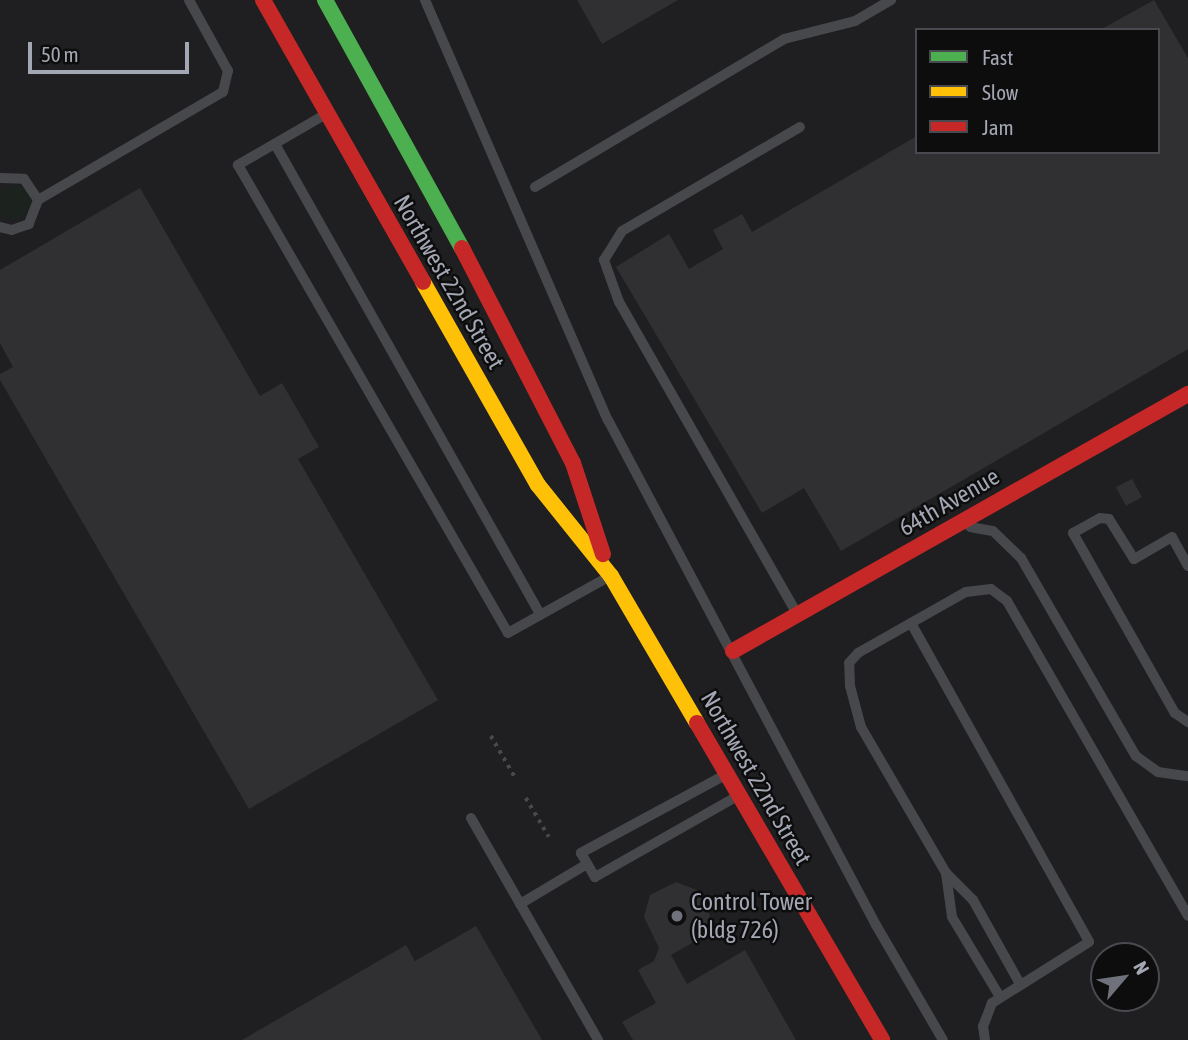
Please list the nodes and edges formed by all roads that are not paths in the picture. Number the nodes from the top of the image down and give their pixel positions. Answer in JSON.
{"nodes":[{"id":1,"x":189,"y":0,"type":"edge"},
{"id":2,"x":263,"y":0,"type":"edge"},
{"id":3,"x":325,"y":0,"type":"edge"},
{"id":4,"x":425,"y":0,"type":"edge"},
{"id":5,"x":891,"y":0,"type":"edge"},
{"id":6,"x":328,"y":113,"type":"junction"},
{"id":7,"x":800,"y":127,"type":"dead end"},
{"id":8,"x":275,"y":144,"type":"junction"},
{"id":9,"x":0,"y":178,"type":"edge"},
{"id":10,"x":536,"y":187,"type":"dead end"},
{"id":11,"x":38,"y":200,"type":"junction"},
{"id":12,"x":0,"y":227,"type":"edge"},
{"id":13,"x":1188,"y":394,"type":"edge"},
{"id":14,"x":953,"y":526,"type":"junction"},
{"id":15,"x":1188,"y":566,"type":"edge"},
{"id":16,"x":611,"y":576,"type":"junction"},
{"id":17,"x":540,"y":614,"type":"junction"},
{"id":18,"x":797,"y":615,"type":"junction"},
{"id":19,"x":911,"y":622,"type":"junction"},
{"id":20,"x":733,"y":651,"type":"junction"},
{"id":21,"x":1188,"y":722,"type":"edge"},
{"id":22,"x":727,"y":773,"type":"junction"},
{"id":23,"x":1188,"y":776,"type":"edge"},
{"id":24,"x":740,"y":794,"type":"junction"},
{"id":25,"x":471,"y":818,"type":"dead end"},
{"id":26,"x":587,"y":864,"type":"junction"},
{"id":27,"x":946,"y":873,"type":"junction"},
{"id":28,"x":520,"y":904,"type":"junction"},
{"id":29,"x":1188,"y":916,"type":"edge"},
{"id":30,"x":1019,"y":982,"type":"junction"},
{"id":31,"x":1000,"y":997,"type":"junction"},
{"id":32,"x":598,"y":1040,"type":"edge"},
{"id":33,"x":882,"y":1040,"type":"edge"},
{"id":34,"x":943,"y":1040,"type":"edge"},
{"id":35,"x":985,"y":1040,"type":"edge"}],
"edges":[{"from":1,"to":11,"type":"lane"},
{"from":2,"to":6,"type":"street","name":"Northwest 22nd Street"},
{"from":3,"to":16,"type":"street","name":"Northwest 22nd Street"},
{"from":4,"to":20,"type":"lane"},
{"from":5,"to":10,"type":"lane"},
{"from":6,"to":8,"type":"lane"},
{"from":6,"to":16,"type":"street","name":"Northwest 22nd Street"},
{"from":7,"to":18,"type":"lane"},
{"from":8,"to":17,"type":"lane"},
{"from":8,"to":17,"type":"lane"},
{"from":9,"to":11,"type":"lane"},
{"from":11,"to":12,"type":"lane"},
{"from":13,"to":14,"type":"street","name":"64th Avenue"},
{"from":14,"to":18,"type":"street","name":"64th Avenue"},
{"from":14,"to":23,"type":"lane"},
{"from":15,"to":21,"type":"lane"},
{"from":16,"to":17,"type":"lane"},
{"from":16,"to":22,"type":"street","name":"Northwest 22nd Street"},
{"from":18,"to":20,"type":"street","name":"64th Avenue"},
{"from":19,"to":27,"type":"lane"},
{"from":19,"to":29,"type":"lane"},
{"from":19,"to":30,"type":"lane"},
{"from":20,"to":34,"type":"lane"},
{"from":22,"to":24,"type":"street","name":"Northwest 22nd Street"},
{"from":22,"to":26,"type":"lane"},
{"from":24,"to":26,"type":"lane"},
{"from":24,"to":33,"type":"street","name":"Northwest 22nd Street"},
{"from":25,"to":28,"type":"lane"},
{"from":26,"to":28,"type":"lane"},
{"from":27,"to":30,"type":"lane"},
{"from":27,"to":31,"type":"lane"},
{"from":28,"to":32,"type":"lane"},
{"from":30,"to":31,"type":"lane"},
{"from":31,"to":35,"type":"lane"}]}
